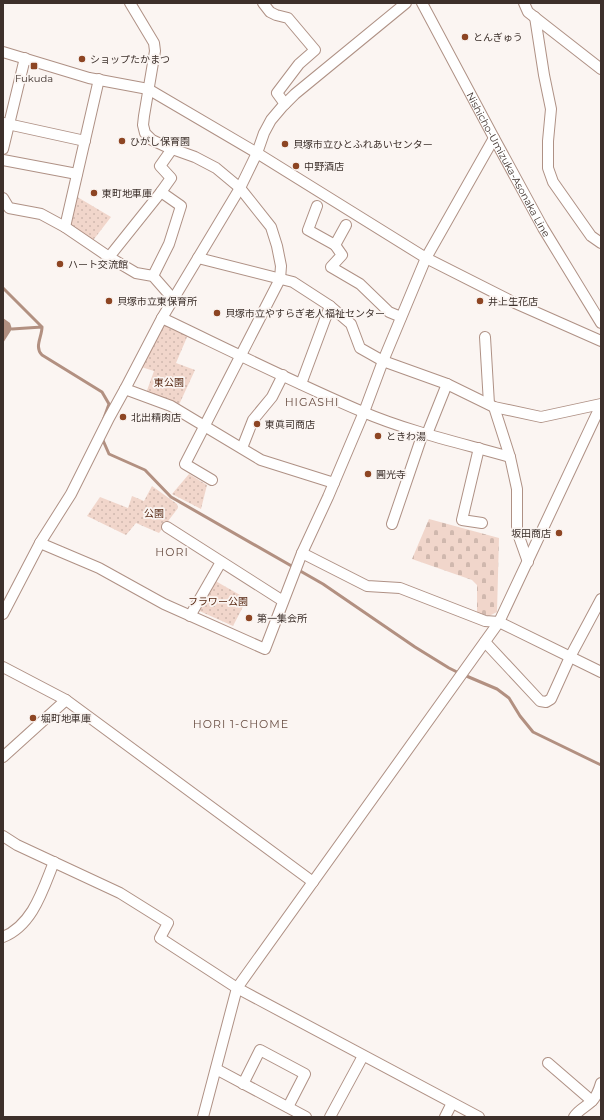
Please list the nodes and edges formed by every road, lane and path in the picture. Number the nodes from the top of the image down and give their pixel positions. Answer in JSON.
{"nodes":[{"id":1,"x":130,"y":3,"type":"edge"},
{"id":2,"x":263,"y":3,"type":"edge"},
{"id":3,"x":406,"y":3,"type":"edge"},
{"id":4,"x":422,"y":3,"type":"edge"},
{"id":5,"x":524,"y":3,"type":"edge"},
{"id":6,"x":535,"y":16,"type":"junction"},
{"id":7,"x":3,"y":52,"type":"edge"},
{"id":8,"x":25,"y":58,"type":"junction"},
{"id":9,"x":601,"y":69,"type":"edge"},
{"id":10,"x":99,"y":79,"type":"junction"},
{"id":11,"x":148,"y":89,"type":"junction"},
{"id":12,"x":285,"y":104,"type":"junction"},
{"id":13,"x":6,"y":123,"type":"edge"},
{"id":14,"x":494,"y":138,"type":"junction"},
{"id":15,"x":85,"y":141,"type":"junction"},
{"id":16,"x":3,"y":149,"type":"edge"},
{"id":17,"x":172,"y":149,"type":"junction"},
{"id":18,"x":257,"y":153,"type":"junction"},
{"id":19,"x":3,"y":160,"type":"edge"},
{"id":20,"x":77,"y":174,"type":"junction"},
{"id":21,"x":240,"y":188,"type":"junction"},
{"id":22,"x":161,"y":192,"type":"junction"},
{"id":23,"x":3,"y":198,"type":"edge"},
{"id":24,"x":317,"y":206,"type":"dead end"},
{"id":25,"x":346,"y":224,"type":"dead end"},
{"id":26,"x":65,"y":227,"type":"junction"},
{"id":27,"x":601,"y":243,"type":"edge"},
{"id":28,"x":335,"y":245,"type":"junction"},
{"id":29,"x":109,"y":257,"type":"junction"},
{"id":30,"x":198,"y":258,"type":"junction"},
{"id":31,"x":426,"y":258,"type":"junction"},
{"id":32,"x":153,"y":276,"type":"junction"},
{"id":33,"x":280,"y":279,"type":"junction"},
{"id":34,"x":174,"y":300,"type":"junction"},
{"id":35,"x":330,"y":306,"type":"junction"},
{"id":36,"x":401,"y":317,"type":"junction"},
{"id":37,"x":162,"y":318,"type":"junction"},
{"id":38,"x":601,"y":323,"type":"edge"},
{"id":39,"x":485,"y":338,"type":"dead end"},
{"id":40,"x":601,"y":342,"type":"edge"},
{"id":41,"x":240,"y":356,"type":"junction"},
{"id":42,"x":383,"y":361,"type":"junction"},
{"id":43,"x":282,"y":375,"type":"junction"},
{"id":44,"x":301,"y":384,"type":"junction"},
{"id":45,"x":447,"y":384,"type":"junction"},
{"id":46,"x":126,"y":389,"type":"junction"},
{"id":47,"x":601,"y":405,"type":"edge"},
{"id":48,"x":491,"y":406,"type":"junction"},
{"id":49,"x":364,"y":412,"type":"junction"},
{"id":50,"x":204,"y":425,"type":"junction"},
{"id":51,"x":425,"y":434,"type":"junction"},
{"id":52,"x":242,"y":448,"type":"junction"},
{"id":53,"x":479,"y":448,"type":"junction"},
{"id":54,"x":510,"y":457,"type":"junction"},
{"id":55,"x":212,"y":480,"type":"dead end"},
{"id":56,"x":334,"y":483,"type":"junction"},
{"id":57,"x":482,"y":523,"type":"dead end"},
{"id":58,"x":392,"y":524,"type":"dead end"},
{"id":59,"x":167,"y":527,"type":"dead end"},
{"id":60,"x":40,"y":543,"type":"junction"},
{"id":61,"x":302,"y":553,"type":"junction"},
{"id":62,"x":221,"y":562,"type":"junction"},
{"id":63,"x":528,"y":562,"type":"junction"},
{"id":64,"x":601,"y":599,"type":"edge"},
{"id":65,"x":283,"y":602,"type":"junction"},
{"id":66,"x":3,"y":614,"type":"edge"},
{"id":67,"x":190,"y":616,"type":"junction"},
{"id":68,"x":499,"y":622,"type":"junction"},
{"id":69,"x":485,"y":642,"type":"junction"},
{"id":70,"x":570,"y":657,"type":"junction"},
{"id":71,"x":3,"y":667,"type":"edge"},
{"id":72,"x":601,"y":672,"type":"edge"},
{"id":73,"x":66,"y":700,"type":"junction"},
{"id":74,"x":3,"y":757,"type":"edge"},
{"id":75,"x":3,"y":836,"type":"edge"},
{"id":76,"x":54,"y":862,"type":"junction"},
{"id":77,"x":313,"y":882,"type":"junction"},
{"id":78,"x":3,"y":937,"type":"edge"},
{"id":79,"x":237,"y":988,"type":"junction"},
{"id":80,"x":363,"y":1056,"type":"junction"},
{"id":81,"x":548,"y":1063,"type":"dead end"},
{"id":82,"x":216,"y":1069,"type":"junction"},
{"id":83,"x":601,"y":1083,"type":"edge"},
{"id":84,"x":243,"y":1084,"type":"junction"},
{"id":85,"x":592,"y":1101,"type":"junction"},
{"id":86,"x":452,"y":1103,"type":"junction"},
{"id":87,"x":288,"y":1107,"type":"junction"},
{"id":88,"x":203,"y":1117,"type":"edge"},
{"id":89,"x":306,"y":1117,"type":"edge"},
{"id":90,"x":330,"y":1117,"type":"edge"},
{"id":91,"x":444,"y":1117,"type":"edge"},
{"id":92,"x":479,"y":1117,"type":"edge"},
{"id":93,"x":574,"y":1117,"type":"edge"}],
"edges":[{"from":1,"to":11,"type":"street"},
{"from":2,"to":12,"type":"street"},
{"from":3,"to":12,"type":"street"},
{"from":4,"to":14,"type":"street","name":"Nishicho-Umizuka-Asonaka Line"},
{"from":5,"to":6,"type":"street"},
{"from":6,"to":9,"type":"street"},
{"from":6,"to":27,"type":"street"},
{"from":7,"to":8,"type":"street"},
{"from":8,"to":10,"type":"street"},
{"from":8,"to":13,"type":"street"},
{"from":10,"to":11,"type":"street"},
{"from":10,"to":15,"type":"street"},
{"from":11,"to":17,"type":"street"},
{"from":11,"to":18,"type":"street"},
{"from":12,"to":18,"type":"street"},
{"from":13,"to":15,"type":"street"},
{"from":13,"to":16,"type":"street"},
{"from":14,"to":31,"type":"street"},
{"from":14,"to":38,"type":"street","name":"Nishicho-Umizuka-Asonaka Line"},
{"from":15,"to":20,"type":"street"},
{"from":17,"to":21,"type":"street"},
{"from":17,"to":22,"type":"street"},
{"from":18,"to":21,"type":"street"},
{"from":18,"to":31,"type":"street"},
{"from":19,"to":20,"type":"street"},
{"from":20,"to":26,"type":"street"},
{"from":21,"to":30,"type":"street"},
{"from":21,"to":33,"type":"street"},
{"from":22,"to":29,"type":"street"},
{"from":22,"to":32,"type":"street"},
{"from":23,"to":26,"type":"street"},
{"from":24,"to":28,"type":"street"},
{"from":25,"to":28,"type":"street"},
{"from":26,"to":29,"type":"street"},
{"from":28,"to":36,"type":"street"},
{"from":29,"to":32,"type":"street"},
{"from":30,"to":33,"type":"street"},
{"from":30,"to":34,"type":"street"},
{"from":31,"to":36,"type":"street"},
{"from":31,"to":40,"type":"street"},
{"from":32,"to":34,"type":"street"},
{"from":33,"to":35,"type":"street"},
{"from":33,"to":41,"type":"street"},
{"from":34,"to":37,"type":"street"},
{"from":35,"to":42,"type":"street"},
{"from":35,"to":44,"type":"street"},
{"from":36,"to":42,"type":"street"},
{"from":37,"to":41,"type":"street"},
{"from":37,"to":46,"type":"street"},
{"from":39,"to":48,"type":"street"},
{"from":41,"to":43,"type":"street"},
{"from":41,"to":50,"type":"street"},
{"from":42,"to":45,"type":"street"},
{"from":42,"to":49,"type":"street"},
{"from":43,"to":44,"type":"street"},
{"from":43,"to":52,"type":"street"},
{"from":44,"to":49,"type":"street"},
{"from":45,"to":48,"type":"street"},
{"from":45,"to":51,"type":"street"},
{"from":46,"to":50,"type":"street"},
{"from":46,"to":60,"type":"street"},
{"from":47,"to":48,"type":"street"},
{"from":47,"to":63,"type":"street"},
{"from":48,"to":54,"type":"street"},
{"from":49,"to":51,"type":"street"},
{"from":49,"to":56,"type":"street"},
{"from":50,"to":52,"type":"street"},
{"from":50,"to":55,"type":"street"},
{"from":51,"to":53,"type":"street"},
{"from":51,"to":58,"type":"street"},
{"from":52,"to":56,"type":"street"},
{"from":53,"to":54,"type":"street"},
{"from":53,"to":57,"type":"street"},
{"from":54,"to":63,"type":"street"},
{"from":56,"to":61,"type":"street"},
{"from":59,"to":62,"type":"street"},
{"from":60,"to":66,"type":"street"},
{"from":60,"to":67,"type":"street"},
{"from":61,"to":65,"type":"street"},
{"from":61,"to":68,"type":"street"},
{"from":62,"to":65,"type":"street"},
{"from":62,"to":67,"type":"street"},
{"from":63,"to":68,"type":"street"},
{"from":64,"to":70,"type":"street"},
{"from":65,"to":67,"type":"street"},
{"from":68,"to":69,"type":"street"},
{"from":68,"to":70,"type":"street"},
{"from":69,"to":70,"type":"street"},
{"from":69,"to":77,"type":"street"},
{"from":70,"to":72,"type":"street"},
{"from":71,"to":73,"type":"street"},
{"from":73,"to":74,"type":"street"},
{"from":73,"to":77,"type":"street"},
{"from":75,"to":76,"type":"street"},
{"from":76,"to":78,"type":"street"},
{"from":76,"to":79,"type":"street"},
{"from":77,"to":79,"type":"street"},
{"from":79,"to":80,"type":"street"},
{"from":79,"to":82,"type":"street"},
{"from":80,"to":86,"type":"street"},
{"from":80,"to":90,"type":"street"},
{"from":81,"to":85,"type":"street"},
{"from":82,"to":84,"type":"street"},
{"from":82,"to":88,"type":"street"},
{"from":83,"to":85,"type":"street"},
{"from":84,"to":87,"type":"street"},
{"from":84,"to":87,"type":"street"},
{"from":85,"to":93,"type":"street"},
{"from":86,"to":91,"type":"street"},
{"from":86,"to":92,"type":"street"},
{"from":87,"to":89,"type":"street"}]}
